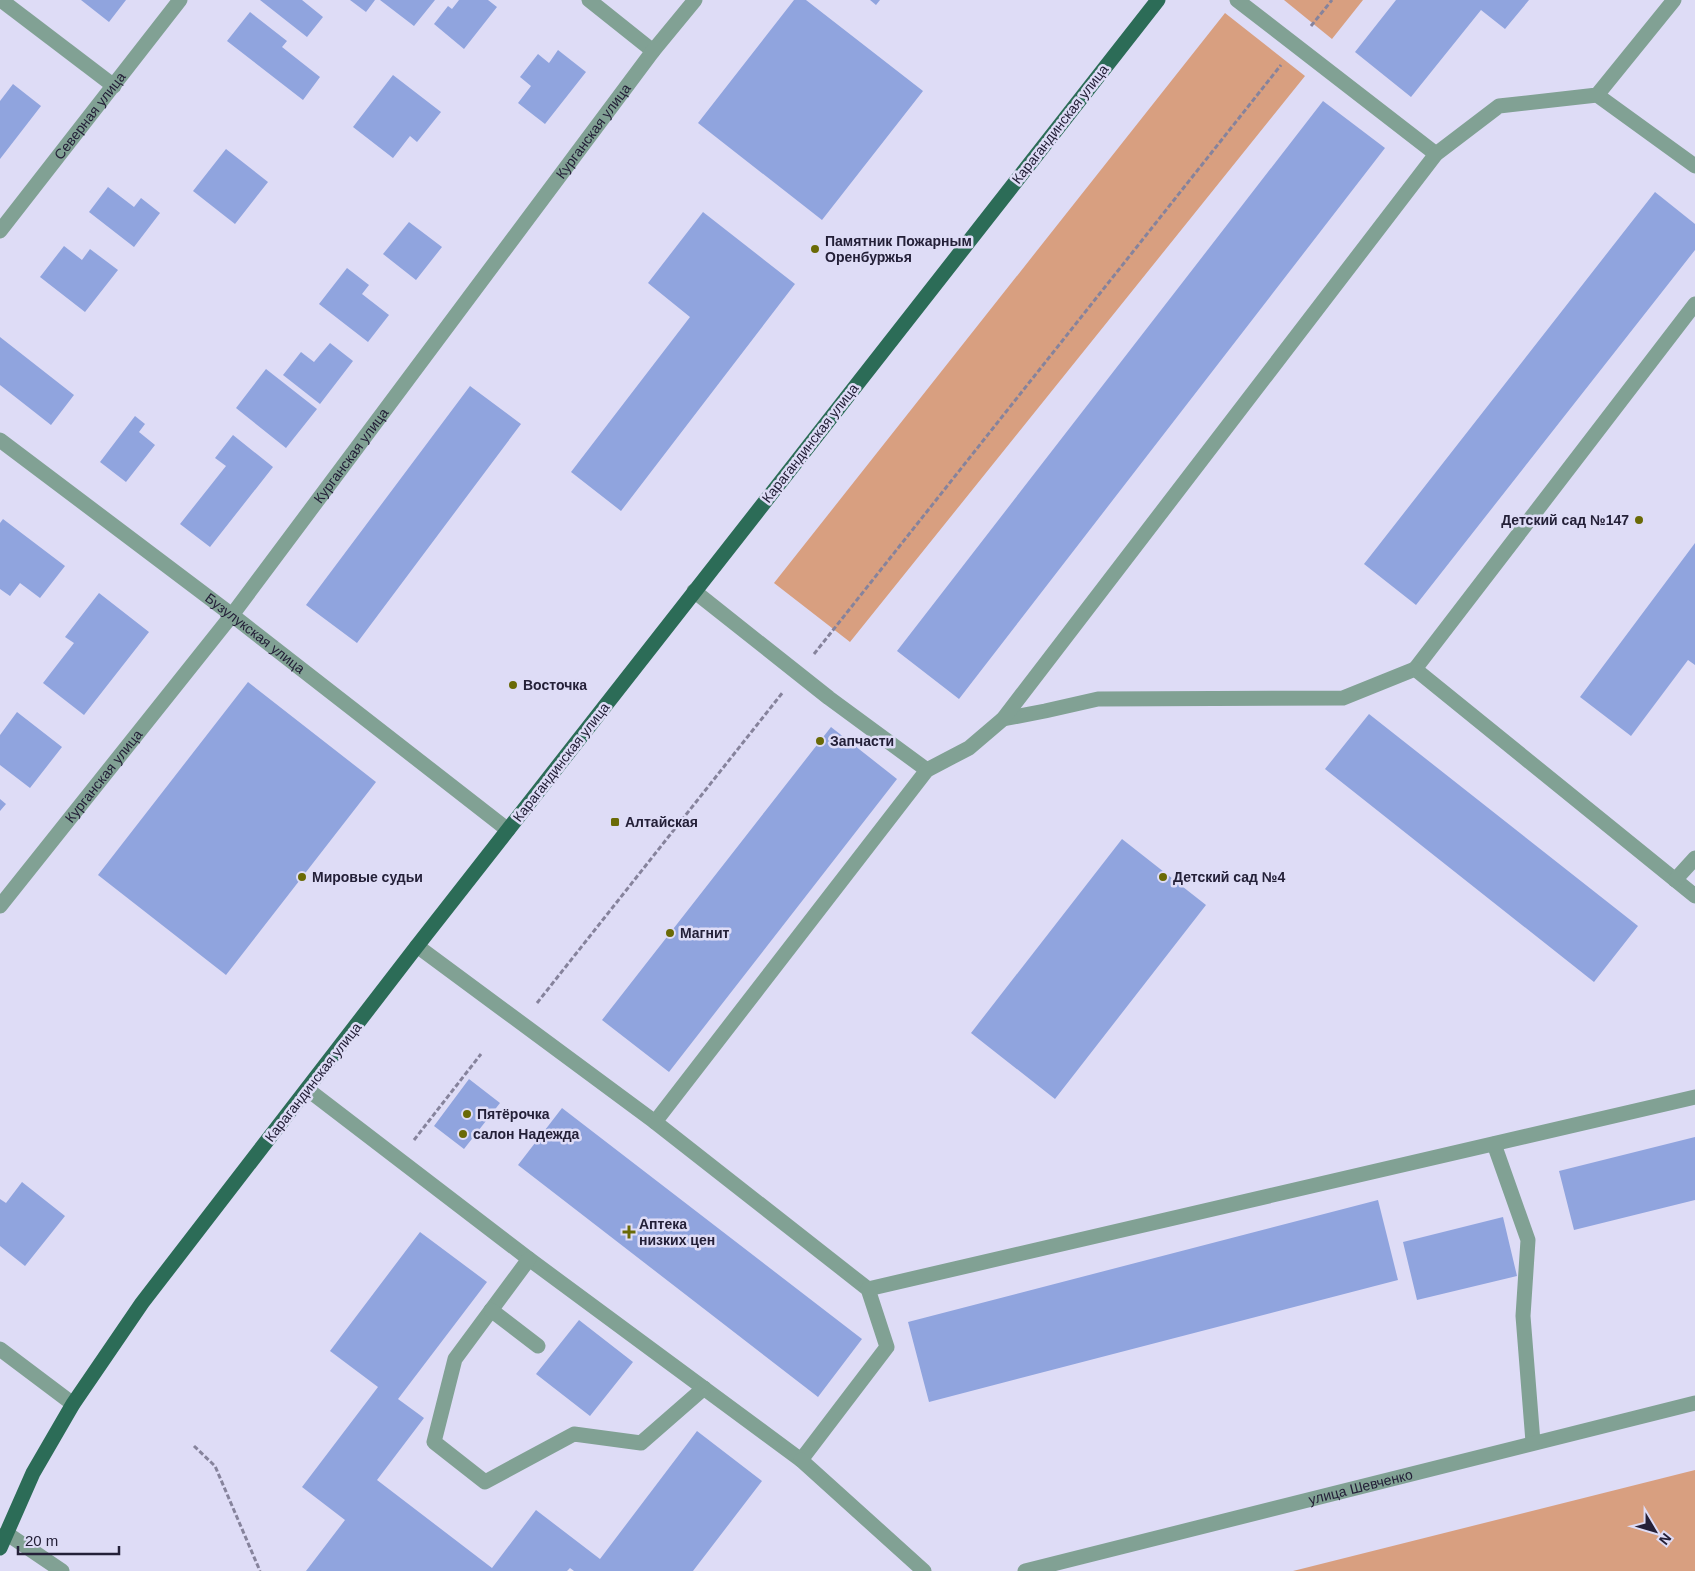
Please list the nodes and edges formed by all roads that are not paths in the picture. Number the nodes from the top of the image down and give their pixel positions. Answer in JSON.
{"nodes":[{"id":1,"x":1,"y":0,"type":"edge"},
{"id":2,"x":180,"y":0,"type":"edge"},
{"id":3,"x":589,"y":0,"type":"edge"},
{"id":4,"x":695,"y":0,"type":"edge"},
{"id":5,"x":1158,"y":0,"type":"edge"},
{"id":6,"x":1237,"y":0,"type":"edge"},
{"id":7,"x":1674,"y":0,"type":"edge"},
{"id":8,"x":653,"y":51,"type":"junction"},
{"id":9,"x":114,"y":86,"type":"junction"},
{"id":10,"x":1597,"y":96,"type":"junction"},
{"id":11,"x":1436,"y":154,"type":"junction"},
{"id":12,"x":1695,"y":166,"type":"edge"},
{"id":13,"x":0,"y":231,"type":"edge"},
{"id":14,"x":1695,"y":304,"type":"edge"},
{"id":15,"x":0,"y":440,"type":"edge"},
{"id":16,"x":694,"y":591,"type":"junction"},
{"id":17,"x":232,"y":616,"type":"junction"},
{"id":18,"x":1415,"y":669,"type":"junction"},
{"id":19,"x":1003,"y":719,"type":"junction"},
{"id":20,"x":927,"y":770,"type":"junction"},
{"id":21,"x":508,"y":830,"type":"junction"},
{"id":22,"x":1695,"y":858,"type":"edge"},
{"id":23,"x":1676,"y":880,"type":"junction"},
{"id":24,"x":1695,"y":896,"type":"edge"},
{"id":25,"x":0,"y":906,"type":"edge"},
{"id":26,"x":417,"y":946,"type":"junction"},
{"id":27,"x":307,"y":1089,"type":"junction"},
{"id":28,"x":1695,"y":1096,"type":"edge"},
{"id":29,"x":655,"y":1122,"type":"junction"},
{"id":30,"x":1494,"y":1144,"type":"junction"},
{"id":31,"x":529,"y":1259,"type":"junction"},
{"id":32,"x":868,"y":1290,"type":"junction"},
{"id":33,"x":491,"y":1310,"type":"junction"},
{"id":34,"x":538,"y":1346,"type":"dead end"},
{"id":35,"x":0,"y":1349,"type":"edge"},
{"id":36,"x":704,"y":1388,"type":"junction"},
{"id":37,"x":1695,"y":1403,"type":"edge"},
{"id":38,"x":73,"y":1404,"type":"junction"},
{"id":39,"x":1534,"y":1442,"type":"junction"},
{"id":40,"x":800,"y":1460,"type":"junction"},
{"id":41,"x":6,"y":1534,"type":"junction"},
{"id":42,"x":0,"y":1548,"type":"edge"},
{"id":43,"x":62,"y":1571,"type":"edge"},
{"id":44,"x":924,"y":1571,"type":"edge"},
{"id":45,"x":1026,"y":1571,"type":"edge"}],
"edges":[{"from":1,"to":9,"type":"street"},
{"from":2,"to":9,"type":"street","name":"Северная улица"},
{"from":3,"to":8,"type":"street"},
{"from":4,"to":8,"type":"street","name":"Курганская улица"},
{"from":5,"to":16,"type":"main road","name":"Карагандинская улица"},
{"from":6,"to":11,"type":"street"},
{"from":7,"to":10,"type":"street"},
{"from":8,"to":17,"type":"street","name":"Курганская улица"},
{"from":9,"to":13,"type":"street","name":"Северная улица"},
{"from":10,"to":11,"type":"street"},
{"from":10,"to":12,"type":"street"},
{"from":11,"to":19,"type":"street"},
{"from":14,"to":18,"type":"street"},
{"from":15,"to":17,"type":"street","name":"Бузулукская улица"},
{"from":16,"to":20,"type":"street"},
{"from":16,"to":21,"type":"main road","name":"Карагандинская улица"},
{"from":17,"to":21,"type":"street","name":"Бузулукская улица"},
{"from":17,"to":25,"type":"street","name":"Курганская улица"},
{"from":18,"to":19,"type":"street"},
{"from":18,"to":23,"type":"street"},
{"from":19,"to":20,"type":"street"},
{"from":20,"to":29,"type":"street"},
{"from":21,"to":26,"type":"main road","name":"Карагандинская улица"},
{"from":22,"to":23,"type":"street"},
{"from":23,"to":24,"type":"street"},
{"from":26,"to":27,"type":"main road","name":"Карагандинская улица"},
{"from":26,"to":29,"type":"street"},
{"from":27,"to":31,"type":"street"},
{"from":27,"to":38,"type":"main road","name":"Карагандинская улица"},
{"from":28,"to":30,"type":"street"},
{"from":29,"to":32,"type":"street"},
{"from":30,"to":32,"type":"street"},
{"from":30,"to":39,"type":"street"},
{"from":31,"to":33,"type":"street"},
{"from":31,"to":36,"type":"street"},
{"from":32,"to":40,"type":"street"},
{"from":33,"to":34,"type":"street"},
{"from":33,"to":36,"type":"street"},
{"from":35,"to":38,"type":"street"},
{"from":36,"to":40,"type":"street"},
{"from":37,"to":39,"type":"street","name":"улица Шевченко"},
{"from":38,"to":41,"type":"main road","name":"Карагандинская улица"},
{"from":39,"to":45,"type":"street","name":"улица Шевченко"},
{"from":40,"to":44,"type":"street"},
{"from":41,"to":42,"type":"main road","name":"Карагандинская улица"},
{"from":41,"to":43,"type":"street"}]}
